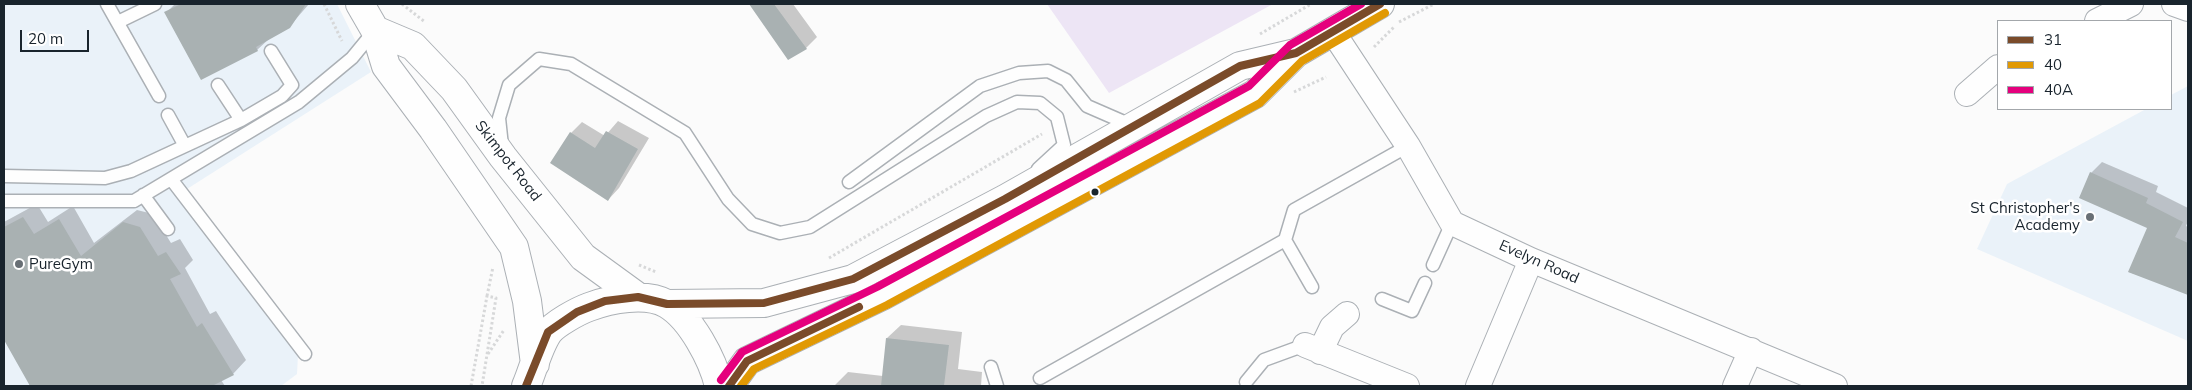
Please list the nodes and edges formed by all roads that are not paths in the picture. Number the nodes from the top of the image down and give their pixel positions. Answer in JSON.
{"nodes":[{"id":1,"x":107,"y":4,"type":"edge"},
{"id":2,"x":155,"y":4,"type":"edge"},
{"id":3,"x":360,"y":4,"type":"edge"},
{"id":4,"x":1380,"y":4,"type":"edge"},
{"id":5,"x":2131,"y":4,"type":"edge"},
{"id":6,"x":2174,"y":4,"type":"edge"},
{"id":7,"x":2188,"y":9,"type":"edge"},
{"id":8,"x":2100,"y":20,"type":"edge"},
{"id":9,"x":118,"y":22,"type":"junction"},
{"id":10,"x":375,"y":30,"type":"junction"},
{"id":11,"x":1333,"y":32,"type":"junction"},
{"id":12,"x":271,"y":51,"type":"dead end"},
{"id":13,"x":1296,"y":53,"type":"junction"},
{"id":14,"x":1997,"y":67,"type":"edge"},
{"id":15,"x":218,"y":85,"type":"dead end"},
{"id":16,"x":1967,"y":94,"type":"dead end"},
{"id":17,"x":158,"y":96,"type":"dead end"},
{"id":18,"x":168,"y":115,"type":"dead end"},
{"id":19,"x":240,"y":120,"type":"junction"},
{"id":20,"x":1133,"y":126,"type":"junction"},
{"id":21,"x":185,"y":146,"type":"junction"},
{"id":22,"x":1408,"y":146,"type":"junction"},
{"id":23,"x":503,"y":157,"type":"junction"},
{"id":24,"x":4,"y":176,"type":"edge"},
{"id":25,"x":171,"y":179,"type":"junction"},
{"id":26,"x":850,"y":182,"type":"dead end"},
{"id":27,"x":143,"y":195,"type":"junction"},
{"id":28,"x":1005,"y":199,"type":"junction"},
{"id":29,"x":4,"y":201,"type":"edge"},
{"id":30,"x":1452,"y":223,"type":"junction"},
{"id":31,"x":168,"y":229,"type":"dead end"},
{"id":32,"x":1285,"y":240,"type":"junction"},
{"id":33,"x":1531,"y":260,"type":"junction"},
{"id":34,"x":1433,"y":265,"type":"dead end"},
{"id":35,"x":1425,"y":283,"type":"dead end"},
{"id":36,"x":1312,"y":287,"type":"dead end"},
{"id":37,"x":638,"y":297,"type":"junction"},
{"id":38,"x":1382,"y":299,"type":"dead end"},
{"id":39,"x":667,"y":304,"type":"junction"},
{"id":40,"x":1347,"y":314,"type":"dead end"},
{"id":41,"x":1312,"y":349,"type":"junction"},
{"id":42,"x":1752,"y":350,"type":"junction"},
{"id":43,"x":306,"y":354,"type":"dead end"},
{"id":44,"x":992,"y":368,"type":"dead end"},
{"id":45,"x":530,"y":375,"type":"edge"},
{"id":46,"x":1040,"y":378,"type":"dead end"},
{"id":47,"x":1246,"y":382,"type":"dead end"},
{"id":48,"x":719,"y":386,"type":"edge"},
{"id":49,"x":729,"y":386,"type":"edge"},
{"id":50,"x":997,"y":386,"type":"edge"},
{"id":51,"x":1407,"y":386,"type":"edge"},
{"id":52,"x":1478,"y":386,"type":"edge"},
{"id":53,"x":1735,"y":386,"type":"edge"},
{"id":54,"x":1835,"y":386,"type":"edge"}],
"edges":[{"from":1,"to":9,"type":"lane"},
{"from":2,"to":9,"type":"lane"},
{"from":3,"to":10,"type":"main road"},
{"from":4,"to":11,"type":"main road"},
{"from":5,"to":8,"type":"street"},
{"from":6,"to":7,"type":"street"},
{"from":9,"to":17,"type":"lane"},
{"from":10,"to":23,"type":"main road","name":"Skimpot Road"},
{"from":10,"to":25,"type":"lane"},
{"from":10,"to":45,"type":"main road"},
{"from":11,"to":13,"type":"main road"},
{"from":11,"to":22,"type":"street"},
{"from":12,"to":19,"type":"lane"},
{"from":13,"to":20,"type":"main road"},
{"from":13,"to":49,"type":"main road"},
{"from":14,"to":16,"type":"street"},
{"from":15,"to":19,"type":"lane"},
{"from":18,"to":21,"type":"lane"},
{"from":19,"to":21,"type":"lane"},
{"from":20,"to":26,"type":"lane"},
{"from":20,"to":28,"type":"main road"},
{"from":21,"to":24,"type":"lane"},
{"from":22,"to":30,"type":"street"},
{"from":22,"to":32,"type":"lane"},
{"from":23,"to":28,"type":"lane"},
{"from":23,"to":37,"type":"main road","name":"Skimpot Road"},
{"from":25,"to":27,"type":"lane"},
{"from":25,"to":43,"type":"lane"},
{"from":27,"to":29,"type":"lane"},
{"from":27,"to":31,"type":"lane"},
{"from":28,"to":39,"type":"main road"},
{"from":30,"to":33,"type":"street","name":"Evelyn Road"},
{"from":30,"to":34,"type":"lane"},
{"from":32,"to":36,"type":"lane"},
{"from":32,"to":46,"type":"lane"},
{"from":33,"to":42,"type":"street","name":"Evelyn Road"},
{"from":33,"to":52,"type":"street"},
{"from":35,"to":38,"type":"lane"},
{"from":37,"to":39,"type":"main road"},
{"from":37,"to":45,"type":"main road"},
{"from":39,"to":48,"type":"main road"},
{"from":40,"to":41,"type":"street"},
{"from":41,"to":47,"type":"lane"},
{"from":41,"to":51,"type":"street"},
{"from":42,"to":53,"type":"street"},
{"from":42,"to":54,"type":"street","name":"Evelyn Road"},
{"from":44,"to":50,"type":"lane"}]}
